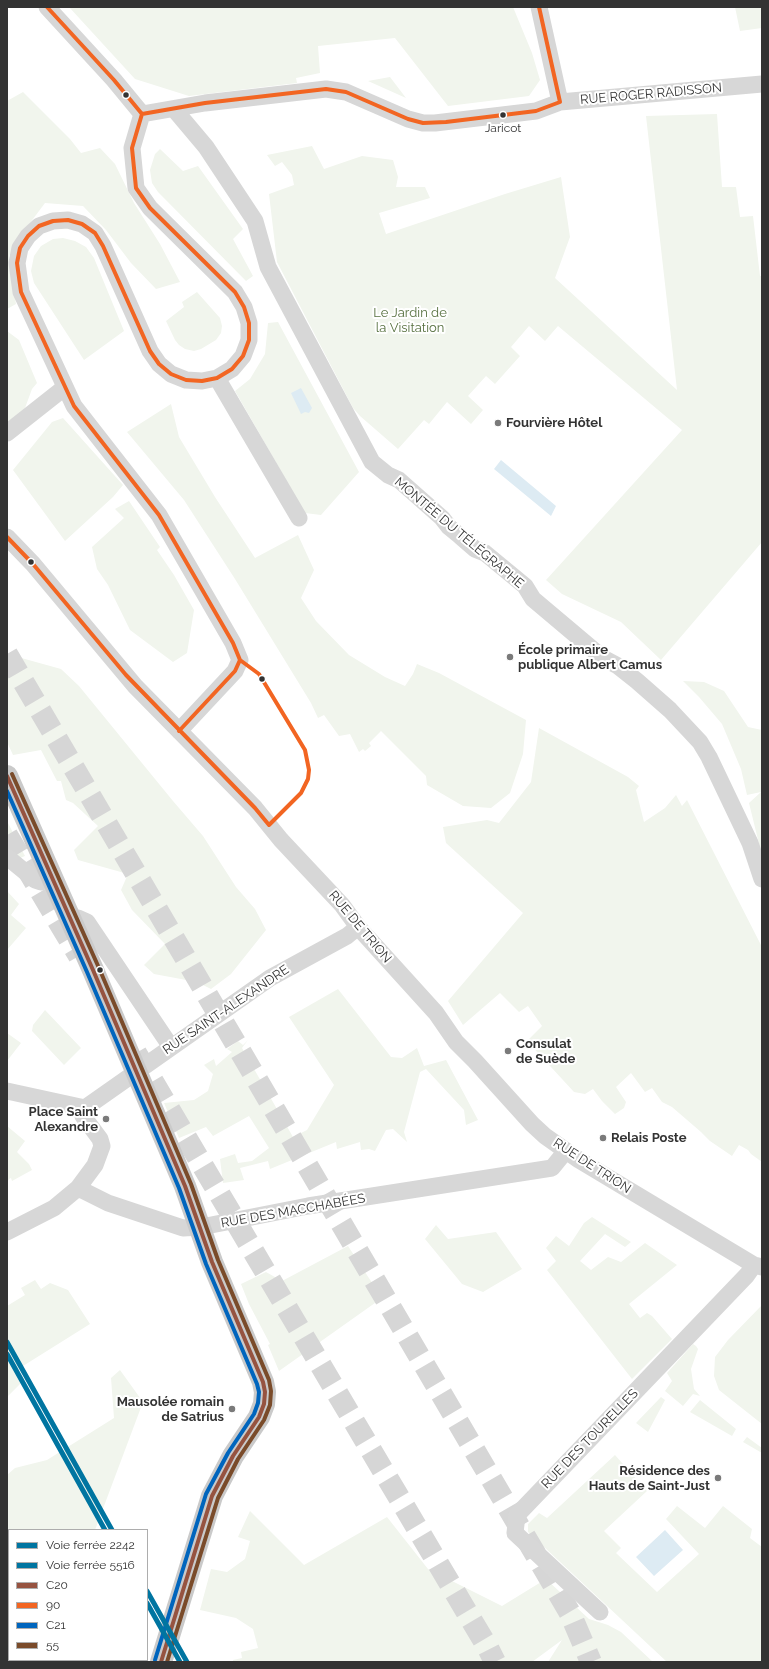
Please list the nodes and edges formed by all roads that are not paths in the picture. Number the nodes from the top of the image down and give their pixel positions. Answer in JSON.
{"nodes":[{"id":1,"x":47,"y":7,"type":"edge"},
{"id":2,"x":539,"y":7,"type":"edge"},
{"id":3,"x":762,"y":84,"type":"edge"},
{"id":4,"x":560,"y":102,"type":"junction"},
{"id":5,"x":174,"y":109,"type":"junction"},
{"id":6,"x":142,"y":114,"type":"junction"},
{"id":7,"x":217,"y":378,"type":"junction"},
{"id":8,"x":64,"y":388,"type":"junction"},
{"id":9,"x":7,"y":433,"type":"edge"},
{"id":10,"x":299,"y":518,"type":"dead end"},
{"id":11,"x":7,"y":537,"type":"edge"},
{"id":12,"x":179,"y":731,"type":"junction"},
{"id":13,"x":7,"y":776,"type":"edge"},
{"id":14,"x":7,"y":857,"type":"edge"},
{"id":15,"x":52,"y":878,"type":"junction"},
{"id":16,"x":762,"y":879,"type":"edge"},
{"id":17,"x":71,"y":921,"type":"junction"},
{"id":18,"x":358,"y":926,"type":"junction"},
{"id":19,"x":171,"y":1047,"type":"junction"},
{"id":20,"x":136,"y":1071,"type":"junction"},
{"id":21,"x":7,"y":1091,"type":"edge"},
{"id":22,"x":80,"y":1107,"type":"junction"},
{"id":23,"x":565,"y":1152,"type":"junction"},
{"id":24,"x":78,"y":1188,"type":"junction"},
{"id":25,"x":200,"y":1227,"type":"junction"},
{"id":26,"x":7,"y":1232,"type":"edge"},
{"id":27,"x":758,"y":1266,"type":"edge"},
{"id":28,"x":600,"y":1612,"type":"dead end"},
{"id":29,"x":161,"y":1662,"type":"edge"}],
"edges":[{"from":1,"to":6,"type":"street"},
{"from":2,"to":4,"type":"street"},
{"from":3,"to":4,"type":"street","name":"RUE ROGER RADISSON"},
{"from":4,"to":5,"type":"street","name":"RUE ROGER RADISSON"},
{"from":5,"to":6,"type":"street","name":"RUE ROGER RADISSON"},
{"from":5,"to":16,"type":"street","name":"MONTÉE DU TÉLÉGRAPHE"},
{"from":6,"to":7,"type":"street"},
{"from":7,"to":8,"type":"street"},
{"from":7,"to":10,"type":"street"},
{"from":8,"to":9,"type":"street"},
{"from":8,"to":12,"type":"street"},
{"from":11,"to":12,"type":"street","name":"RUE DE TRION"},
{"from":12,"to":18,"type":"street","name":"RUE DE TRION"},
{"from":13,"to":15,"type":"main road"},
{"from":14,"to":15,"type":"street"},
{"from":15,"to":17,"type":"main road"},
{"from":17,"to":19,"type":"street"},
{"from":17,"to":20,"type":"main road"},
{"from":18,"to":19,"type":"street","name":"RUE SAINT-ALEXANDRE"},
{"from":18,"to":23,"type":"street","name":"RUE DE TRION"},
{"from":19,"to":20,"type":"street","name":"RUE SAINT-ALEXANDRE"},
{"from":20,"to":22,"type":"street"},
{"from":20,"to":25,"type":"main road"},
{"from":21,"to":22,"type":"street"},
{"from":22,"to":24,"type":"street"},
{"from":23,"to":25,"type":"street","name":"RUE DES MACCHABÉES"},
{"from":23,"to":27,"type":"street","name":"RUE DE TRION"},
{"from":24,"to":25,"type":"street","name":"RUE DES MACCHABÉES"},
{"from":24,"to":26,"type":"street"},
{"from":25,"to":29,"type":"main road"},
{"from":27,"to":28,"type":"street","name":"RUE DES TOURELLES"}]}
